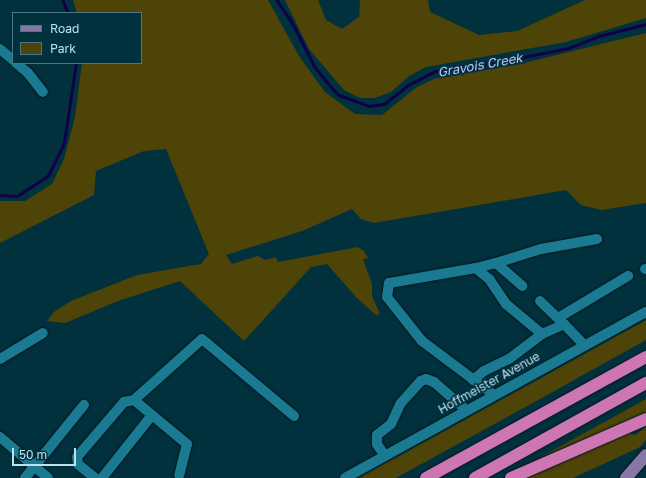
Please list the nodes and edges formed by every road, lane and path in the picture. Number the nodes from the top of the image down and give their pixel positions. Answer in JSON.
{"nodes":[{"id":1,"x":0,"y":49,"type":"edge"},
{"id":2,"x":12,"y":59,"type":"edge"},
{"id":3,"x":17,"y":64,"type":"edge"},
{"id":4,"x":43,"y":92,"type":"dead end"},
{"id":5,"x":598,"y":239,"type":"dead end"},
{"id":6,"x":496,"y":263,"type":"junction"},
{"id":7,"x":476,"y":268,"type":"junction"},
{"id":8,"x":628,"y":276,"type":"dead end"},
{"id":9,"x":522,"y":286,"type":"dead end"},
{"id":10,"x":540,"y":301,"type":"dead end"},
{"id":11,"x":646,"y":312,"type":"edge"},
{"id":12,"x":561,"y":321,"type":"junction"},
{"id":13,"x":42,"y":333,"type":"dead end"},
{"id":14,"x":542,"y":334,"type":"junction"},
{"id":15,"x":584,"y":345,"type":"junction"},
{"id":16,"x":646,"y":357,"type":"edge"},
{"id":17,"x":0,"y":359,"type":"edge"},
{"id":18,"x":473,"y":380,"type":"junction"},
{"id":19,"x":646,"y":383,"type":"edge"},
{"id":20,"x":494,"y":395,"type":"junction"},
{"id":21,"x":134,"y":400,"type":"junction"},
{"id":22,"x":84,"y":405,"type":"dead end"},
{"id":23,"x":466,"y":410,"type":"junction"},
{"id":24,"x":152,"y":415,"type":"junction"},
{"id":25,"x":294,"y":416,"type":"dead end"},
{"id":26,"x":646,"y":419,"type":"edge"},
{"id":27,"x":0,"y":436,"type":"edge"},
{"id":28,"x":646,"y":455,"type":"edge"},
{"id":29,"x":385,"y":456,"type":"junction"},
{"id":30,"x":34,"y":466,"type":"junction"},
{"id":31,"x":179,"y":477,"type":"edge"},
{"id":32,"x":25,"y":478,"type":"edge"},
{"id":33,"x":48,"y":478,"type":"edge"},
{"id":34,"x":95,"y":478,"type":"edge"},
{"id":35,"x":102,"y":478,"type":"edge"},
{"id":36,"x":345,"y":478,"type":"edge"},
{"id":37,"x":426,"y":478,"type":"edge"},
{"id":38,"x":475,"y":478,"type":"edge"},
{"id":39,"x":511,"y":478,"type":"edge"},
{"id":40,"x":626,"y":478,"type":"edge"}],
"edges":[{"from":1,"to":2,"type":"street"},
{"from":3,"to":4,"type":"street"},
{"from":5,"to":6,"type":"street"},
{"from":6,"to":7,"type":"street"},
{"from":6,"to":9,"type":"street"},
{"from":7,"to":14,"type":"street"},
{"from":7,"to":18,"type":"street"},
{"from":8,"to":12,"type":"street"},
{"from":10,"to":12,"type":"street"},
{"from":11,"to":15,"type":"street","name":"Hoffmeister Avenue"},
{"from":12,"to":14,"type":"street"},
{"from":12,"to":15,"type":"street"},
{"from":13,"to":17,"type":"street"},
{"from":14,"to":18,"type":"street"},
{"from":15,"to":20,"type":"street","name":"Hoffmeister Avenue"},
{"from":16,"to":37,"type":"highway"},
{"from":18,"to":20,"type":"street"},
{"from":19,"to":38,"type":"highway"},
{"from":20,"to":23,"type":"street","name":"Hoffmeister Avenue"},
{"from":21,"to":24,"type":"street"},
{"from":21,"to":25,"type":"street"},
{"from":21,"to":34,"type":"street"},
{"from":22,"to":30,"type":"street"},
{"from":23,"to":29,"type":"street","name":"Hoffmeister Avenue"},
{"from":23,"to":29,"type":"street"},
{"from":24,"to":31,"type":"street"},
{"from":24,"to":35,"type":"street"},
{"from":26,"to":39,"type":"highway"},
{"from":27,"to":30,"type":"street"},
{"from":28,"to":40,"type":"main road"},
{"from":29,"to":36,"type":"street","name":"Hoffmeister Avenue"},
{"from":30,"to":32,"type":"street"},
{"from":30,"to":33,"type":"street"}]}
